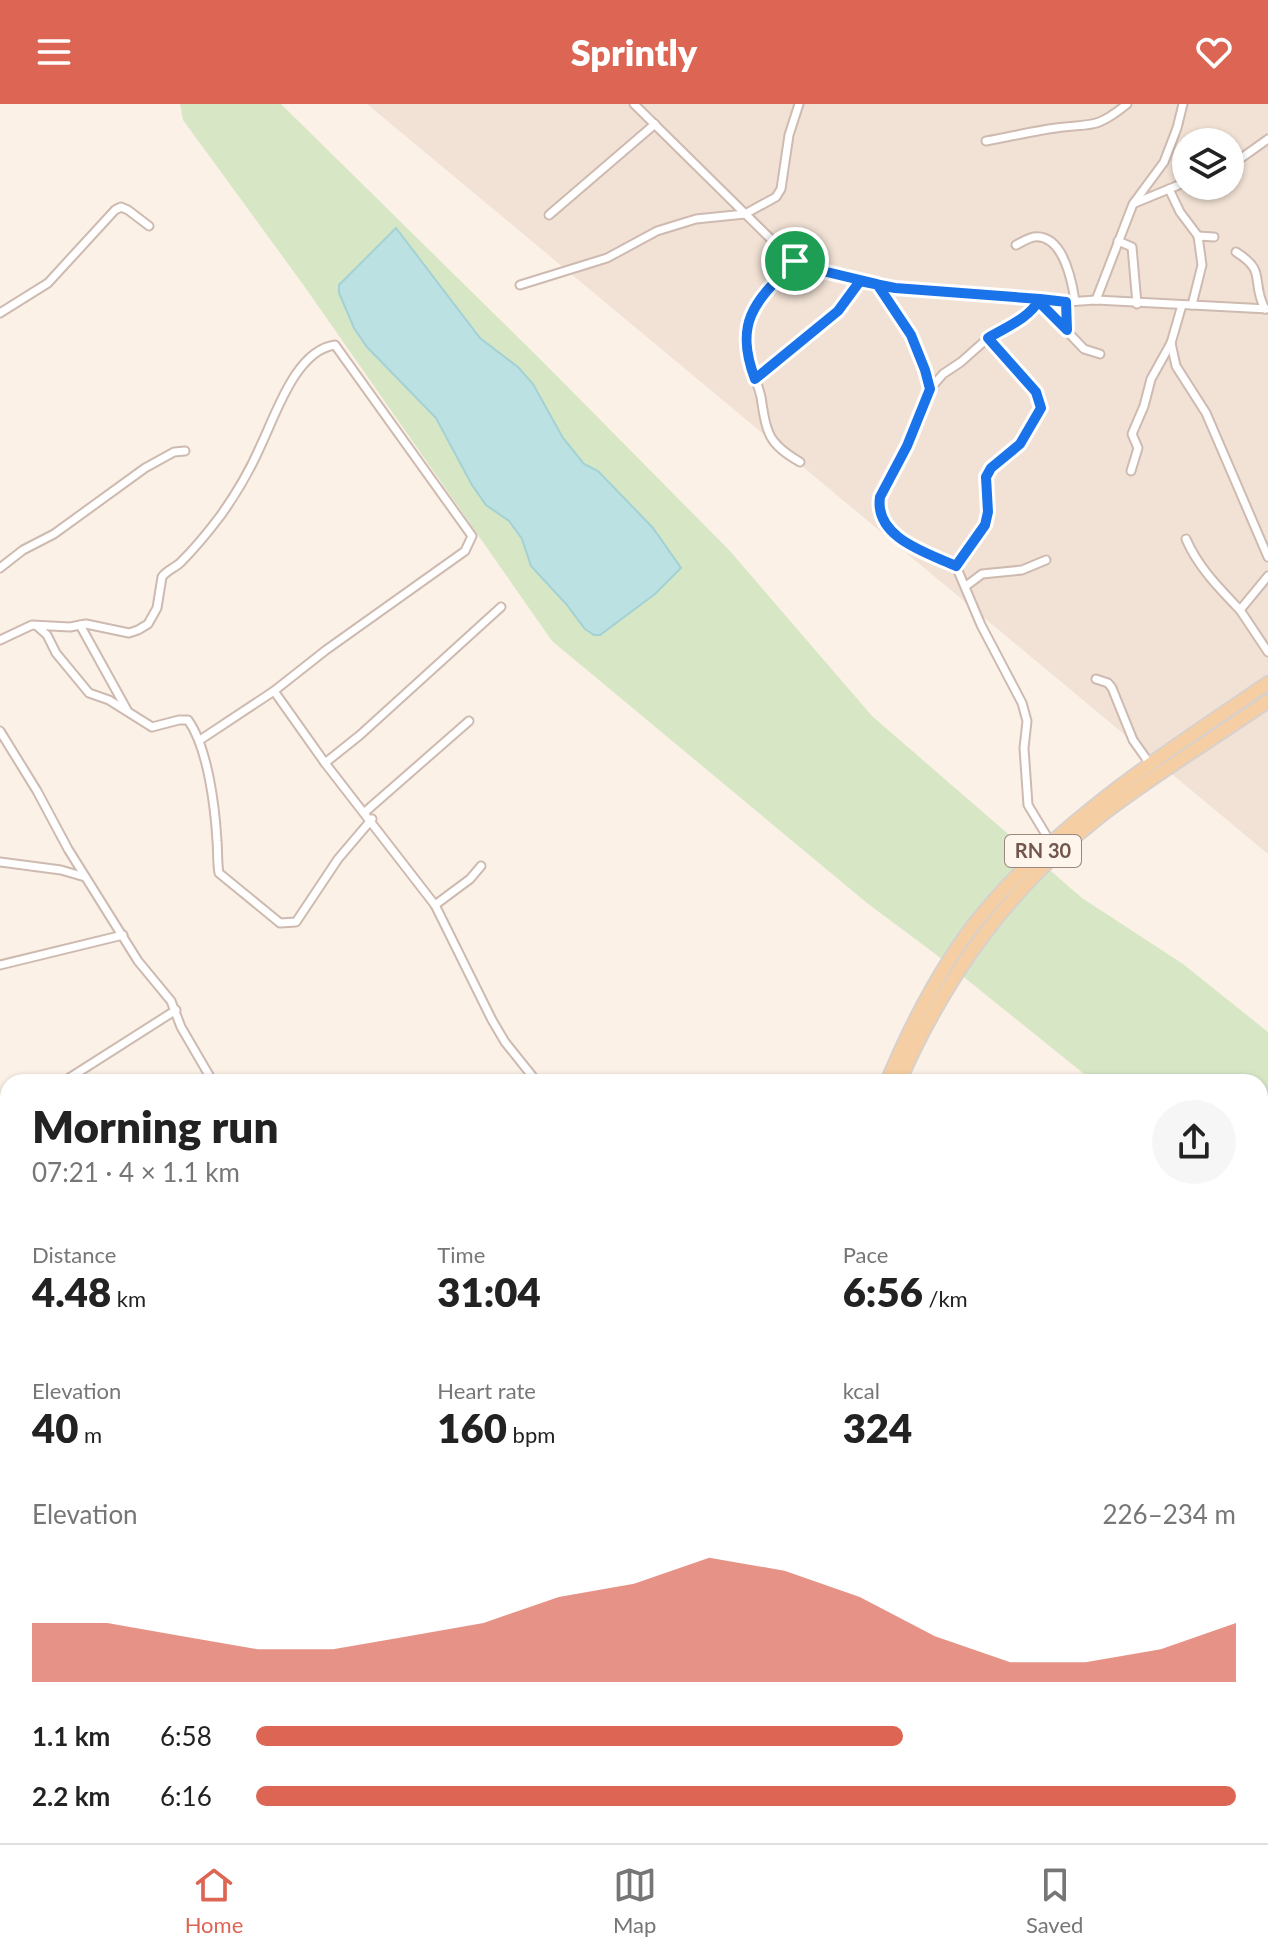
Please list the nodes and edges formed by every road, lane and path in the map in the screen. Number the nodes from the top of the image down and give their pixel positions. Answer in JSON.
{"nodes":[{"id":1,"x":634,"y":104,"type":"edge"},
{"id":2,"x":799,"y":104,"type":"edge"},
{"id":3,"x":1127,"y":104,"type":"edge"},
{"id":4,"x":1183,"y":104,"type":"edge"},
{"id":5,"x":655,"y":124,"type":"junction"},
{"id":6,"x":1268,"y":139,"type":"edge"},
{"id":7,"x":986,"y":141,"type":"dead end"},
{"id":8,"x":1244,"y":156,"type":"edge"},
{"id":9,"x":1172,"y":188,"type":"edge"},
{"id":10,"x":1169,"y":189,"type":"junction"},
{"id":11,"x":1133,"y":204,"type":"junction"},
{"id":12,"x":745,"y":214,"type":"junction"},
{"id":13,"x":549,"y":215,"type":"dead end"},
{"id":14,"x":149,"y":226,"type":"dead end"},
{"id":15,"x":1198,"y":236,"type":"junction"},
{"id":16,"x":1214,"y":237,"type":"dead end"},
{"id":17,"x":1118,"y":241,"type":"junction"},
{"id":18,"x":1016,"y":245,"type":"dead end"},
{"id":19,"x":1236,"y":252,"type":"dead end"},
{"id":20,"x":795,"y":261,"type":"junction"},
{"id":21,"x":860,"y":281,"type":"junction"},
{"id":22,"x":877,"y":284,"type":"junction"},
{"id":23,"x":520,"y":285,"type":"dead end"},
{"id":24,"x":1096,"y":300,"type":"junction"},
{"id":25,"x":1039,"y":301,"type":"junction"},
{"id":26,"x":1070,"y":301,"type":"junction"},
{"id":27,"x":1137,"y":304,"type":"junction"},
{"id":28,"x":1182,"y":305,"type":"junction"},
{"id":29,"x":1192,"y":305,"type":"junction"},
{"id":30,"x":1266,"y":309,"type":"edge"},
{"id":31,"x":0,"y":313,"type":"edge"},
{"id":32,"x":1067,"y":330,"type":"junction"},
{"id":33,"x":988,"y":338,"type":"junction"},
{"id":34,"x":1171,"y":343,"type":"junction"},
{"id":35,"x":1100,"y":354,"type":"dead end"},
{"id":36,"x":755,"y":379,"type":"junction"},
{"id":37,"x":930,"y":389,"type":"junction"},
{"id":38,"x":185,"y":451,"type":"dead end"},
{"id":39,"x":800,"y":462,"type":"dead end"},
{"id":40,"x":1131,"y":471,"type":"dead end"},
{"id":41,"x":1186,"y":539,"type":"dead end"},
{"id":42,"x":1268,"y":557,"type":"edge"},
{"id":43,"x":1046,"y":560,"type":"dead end"},
{"id":44,"x":956,"y":566,"type":"junction"},
{"id":45,"x":0,"y":568,"type":"edge"},
{"id":46,"x":1268,"y":576,"type":"edge"},
{"id":47,"x":966,"y":586,"type":"junction"},
{"id":48,"x":501,"y":607,"type":"dead end"},
{"id":49,"x":1240,"y":610,"type":"junction"},
{"id":50,"x":36,"y":625,"type":"junction"},
{"id":51,"x":80,"y":625,"type":"junction"},
{"id":52,"x":0,"y":640,"type":"edge"},
{"id":53,"x":1268,"y":652,"type":"edge"},
{"id":54,"x":1096,"y":679,"type":"dead end"},
{"id":55,"x":1268,"y":683,"type":"edge"},
{"id":56,"x":274,"y":691,"type":"junction"},
{"id":57,"x":1268,"y":701,"type":"edge"},
{"id":58,"x":128,"y":711,"type":"junction"},
{"id":59,"x":469,"y":721,"type":"dead end"},
{"id":60,"x":0,"y":731,"type":"edge"},
{"id":61,"x":200,"y":740,"type":"junction"},
{"id":62,"x":325,"y":763,"type":"junction"},
{"id":63,"x":1150,"y":764,"type":"junction"},
{"id":64,"x":365,"y":812,"type":"junction"},
{"id":65,"x":372,"y":819,"type":"junction"},
{"id":66,"x":1051,"y":843,"type":"junction"},
{"id":67,"x":0,"y":862,"type":"edge"},
{"id":68,"x":481,"y":866,"type":"dead end"},
{"id":69,"x":87,"y":878,"type":"junction"},
{"id":70,"x":435,"y":905,"type":"junction"},
{"id":71,"x":123,"y":935,"type":"junction"},
{"id":72,"x":0,"y":965,"type":"edge"},
{"id":73,"x":176,"y":1010,"type":"junction"},
{"id":74,"x":76,"y":1074,"type":"edge"},
{"id":75,"x":208,"y":1074,"type":"edge"},
{"id":76,"x":531,"y":1074,"type":"edge"},
{"id":77,"x":891,"y":1074,"type":"edge"},
{"id":78,"x":903,"y":1074,"type":"edge"}],
"edges":[{"from":1,"to":5,"type":"street"},
{"from":2,"to":12,"type":"street"},
{"from":3,"to":7,"type":"street"},
{"from":4,"to":11,"type":"street"},
{"from":5,"to":12,"type":"street"},
{"from":5,"to":13,"type":"street"},
{"from":6,"to":8,"type":"street"},
{"from":9,"to":10,"type":"street"},
{"from":10,"to":11,"type":"street"},
{"from":10,"to":15,"type":"street"},
{"from":11,"to":17,"type":"street"},
{"from":12,"to":20,"type":"street"},
{"from":12,"to":23,"type":"street"},
{"from":14,"to":31,"type":"street"},
{"from":15,"to":16,"type":"street"},
{"from":15,"to":29,"type":"street"},
{"from":17,"to":24,"type":"street"},
{"from":17,"to":27,"type":"street"},
{"from":18,"to":26,"type":"street"},
{"from":19,"to":30,"type":"street"},
{"from":20,"to":21,"type":"street"},
{"from":20,"to":36,"type":"street"},
{"from":21,"to":22,"type":"street"},
{"from":21,"to":36,"type":"street"},
{"from":22,"to":25,"type":"street"},
{"from":22,"to":37,"type":"street"},
{"from":24,"to":26,"type":"street"},
{"from":24,"to":27,"type":"street"},
{"from":25,"to":26,"type":"street"},
{"from":25,"to":32,"type":"street"},
{"from":25,"to":33,"type":"street"},
{"from":26,"to":32,"type":"street"},
{"from":27,"to":28,"type":"street"},
{"from":28,"to":29,"type":"street"},
{"from":28,"to":34,"type":"street"},
{"from":29,"to":30,"type":"street"},
{"from":32,"to":35,"type":"street"},
{"from":33,"to":37,"type":"street"},
{"from":33,"to":44,"type":"street"},
{"from":34,"to":40,"type":"street"},
{"from":34,"to":42,"type":"street"},
{"from":36,"to":39,"type":"street"},
{"from":37,"to":44,"type":"street"},
{"from":38,"to":45,"type":"street"},
{"from":41,"to":49,"type":"street"},
{"from":43,"to":47,"type":"street"},
{"from":44,"to":47,"type":"street"},
{"from":46,"to":49,"type":"street"},
{"from":47,"to":66,"type":"street"},
{"from":48,"to":62,"type":"street"},
{"from":49,"to":53,"type":"street"},
{"from":50,"to":51,"type":"street"},
{"from":50,"to":52,"type":"street"},
{"from":50,"to":58,"type":"street"},
{"from":51,"to":56,"type":"street"},
{"from":51,"to":58,"type":"street"},
{"from":54,"to":63,"type":"street"},
{"from":55,"to":63,"type":"main road","name":"RN 30","number":"RN 30"},
{"from":56,"to":61,"type":"street"},
{"from":56,"to":62,"type":"street"},
{"from":57,"to":78,"type":"main road","number":"RN 30"},
{"from":58,"to":61,"type":"street"},
{"from":59,"to":64,"type":"street"},
{"from":60,"to":69,"type":"street"},
{"from":61,"to":65,"type":"street"},
{"from":62,"to":64,"type":"street"},
{"from":63,"to":66,"type":"main road","name":"RN 30","number":"RN 30"},
{"from":64,"to":65,"type":"street"},
{"from":65,"to":70,"type":"street"},
{"from":66,"to":77,"type":"main road","name":"RN 30","number":"RN 30"},
{"from":67,"to":69,"type":"street"},
{"from":68,"to":70,"type":"street"},
{"from":69,"to":71,"type":"street"},
{"from":70,"to":76,"type":"street"},
{"from":71,"to":72,"type":"street"},
{"from":71,"to":73,"type":"street"},
{"from":73,"to":74,"type":"street"},
{"from":73,"to":75,"type":"street"}]}
